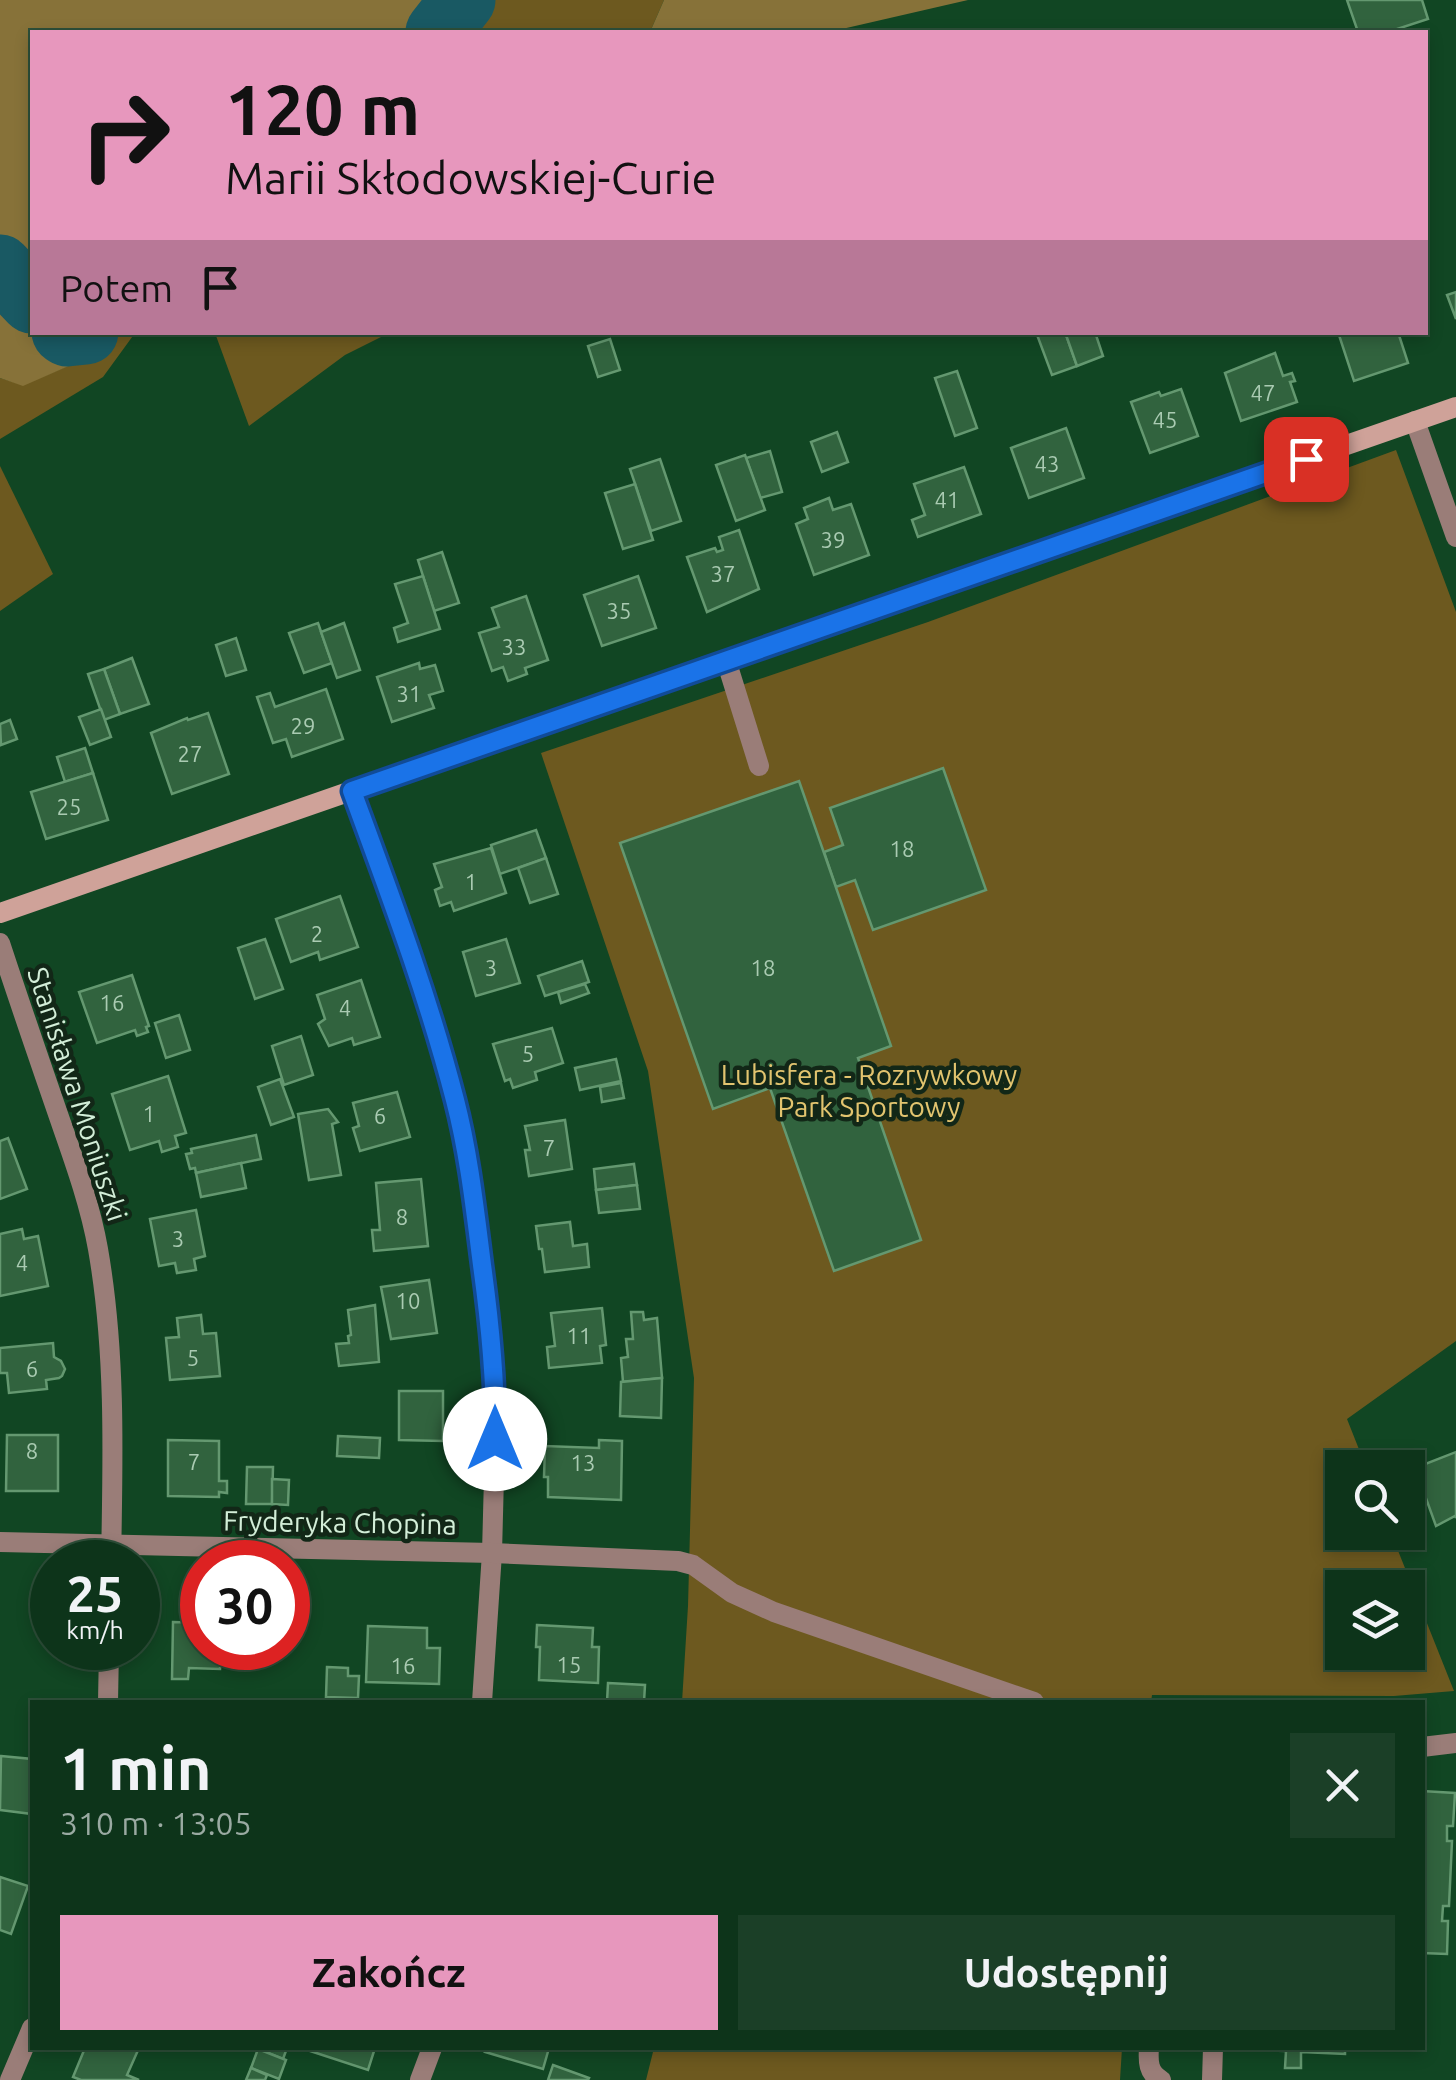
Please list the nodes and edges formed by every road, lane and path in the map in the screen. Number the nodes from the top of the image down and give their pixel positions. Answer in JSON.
{"nodes":[{"id":1,"x":1456,"y":407,"type":"edge"},
{"id":2,"x":1415,"y":422,"type":"junction"},
{"id":3,"x":1456,"y":537,"type":"edge"},
{"id":4,"x":726,"y":660,"type":"junction"},
{"id":5,"x":759,"y":766,"type":"dead end"},
{"id":6,"x":352,"y":791,"type":"junction"},
{"id":7,"x":0,"y":913,"type":"edge"},
{"id":8,"x":0,"y":943,"type":"edge"},
{"id":9,"x":111,"y":1540,"type":"edge"},
{"id":10,"x":0,"y":1542,"type":"edge"},
{"id":11,"x":30,"y":1545,"type":"edge"},
{"id":12,"x":492,"y":1553,"type":"junction"},
{"id":13,"x":160,"y":1554,"type":"edge"},
{"id":14,"x":109,"y":1670,"type":"edge"},
{"id":15,"x":108,"y":1700,"type":"edge"},
{"id":16,"x":482,"y":1700,"type":"edge"},
{"id":17,"x":1028,"y":1700,"type":"edge"},
{"id":18,"x":1456,"y":1742,"type":"edge"},
{"id":19,"x":1425,"y":1746,"type":"edge"},
{"id":20,"x":30,"y":2033,"type":"edge"},
{"id":21,"x":431,"y":2050,"type":"edge"},
{"id":22,"x":1213,"y":2050,"type":"edge"},
{"id":23,"x":10,"y":2080,"type":"edge"},
{"id":24,"x":420,"y":2080,"type":"edge"},
{"id":25,"x":1212,"y":2080,"type":"edge"}],
"edges":[{"from":1,"to":2,"type":"street"},
{"from":2,"to":3,"type":"street"},
{"from":2,"to":4,"type":"street"},
{"from":4,"to":5,"type":"street"},
{"from":4,"to":6,"type":"street"},
{"from":6,"to":7,"type":"street"},
{"from":6,"to":12,"type":"street"},
{"from":8,"to":9,"type":"street","name":"Stanisława Moniuszki"},
{"from":10,"to":11,"type":"street","name":"Fryderyka Chopina"},
{"from":12,"to":13,"type":"street","name":"Fryderyka Chopina"},
{"from":12,"to":16,"type":"street"},
{"from":12,"to":17,"type":"street","name":"Fryderyka Chopina"},
{"from":14,"to":15,"type":"street"},
{"from":18,"to":19,"type":"street"},
{"from":20,"to":23,"type":"street"},
{"from":21,"to":24,"type":"street"},
{"from":22,"to":25,"type":"street"}]}
